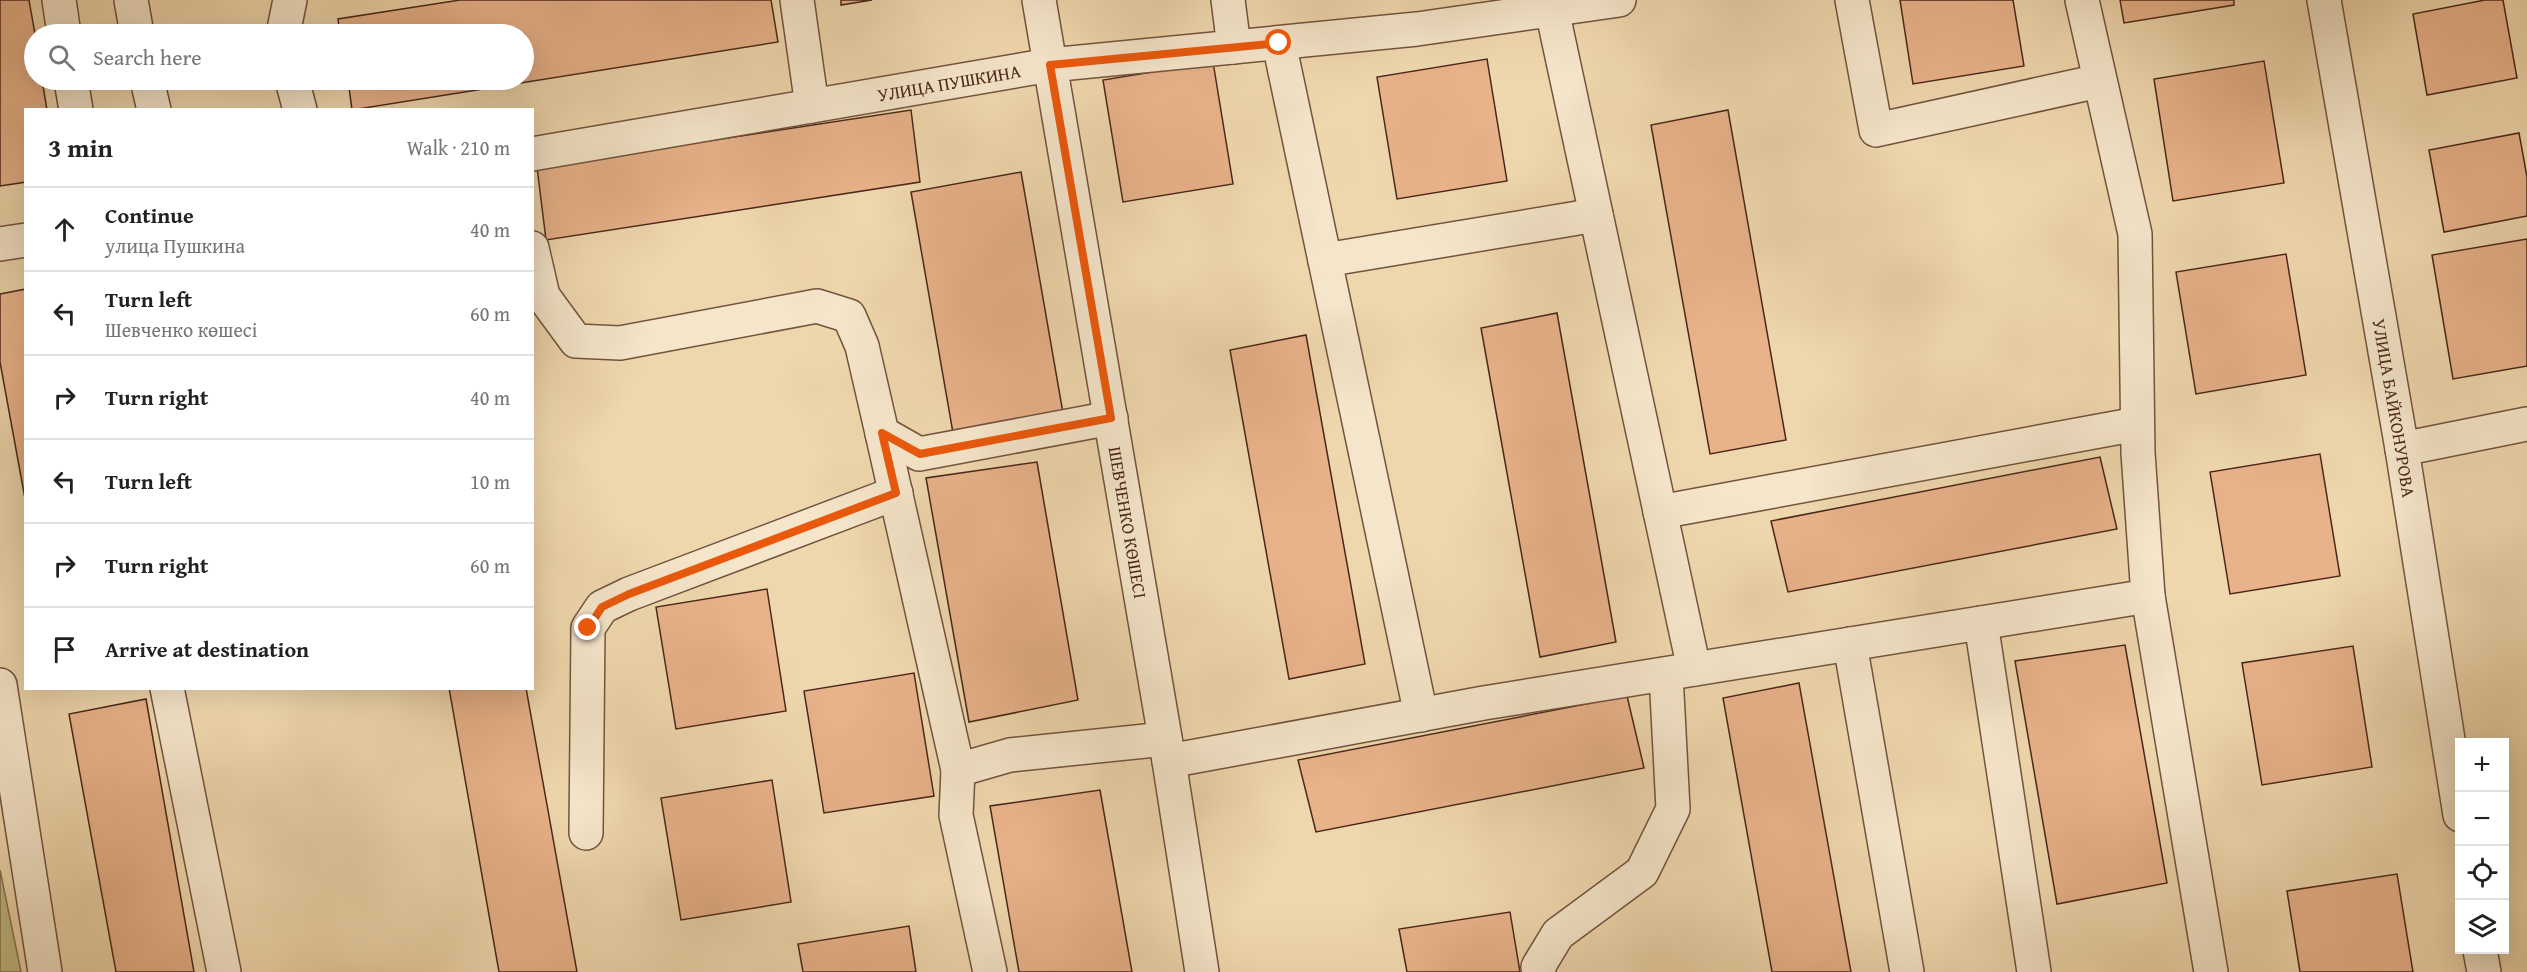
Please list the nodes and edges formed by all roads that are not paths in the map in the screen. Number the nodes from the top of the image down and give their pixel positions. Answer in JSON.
{"nodes":[{"id":1,"x":59,"y":0,"type":"edge"},
{"id":2,"x":131,"y":0,"type":"edge"},
{"id":3,"x":290,"y":0,"type":"edge"},
{"id":4,"x":797,"y":0,"type":"edge"},
{"id":5,"x":1039,"y":0,"type":"edge"},
{"id":6,"x":1228,"y":0,"type":"edge"},
{"id":7,"x":1619,"y":0,"type":"edge"},
{"id":8,"x":1852,"y":0,"type":"edge"},
{"id":9,"x":2082,"y":0,"type":"edge"},
{"id":10,"x":2324,"y":0,"type":"edge"},
{"id":11,"x":1552,"y":10,"type":"junction"},
{"id":12,"x":63,"y":24,"type":"edge"},
{"id":13,"x":135,"y":24,"type":"edge"},
{"id":14,"x":285,"y":24,"type":"edge"},
{"id":15,"x":1279,"y":43,"type":"junction"},
{"id":16,"x":1233,"y":47,"type":"junction"},
{"id":17,"x":1050,"y":65,"type":"junction"},
{"id":18,"x":2099,"y":81,"type":"junction"},
{"id":19,"x":73,"y":90,"type":"edge"},
{"id":20,"x":149,"y":90,"type":"edge"},
{"id":21,"x":295,"y":90,"type":"edge"},
{"id":22,"x":812,"y":106,"type":"junction"},
{"id":23,"x":76,"y":108,"type":"edge"},
{"id":24,"x":154,"y":108,"type":"edge"},
{"id":25,"x":299,"y":108,"type":"edge"},
{"id":26,"x":534,"y":154,"type":"edge"},
{"id":27,"x":1596,"y":215,"type":"junction"},
{"id":28,"x":24,"y":240,"type":"edge"},
{"id":29,"x":0,"y":244,"type":"edge"},
{"id":30,"x":534,"y":257,"type":"edge"},
{"id":31,"x":1325,"y":260,"type":"junction"},
{"id":32,"x":1111,"y":418,"type":"junction"},
{"id":33,"x":2137,"y":424,"type":"junction"},
{"id":34,"x":2527,"y":424,"type":"edge"},
{"id":35,"x":882,"y":433,"type":"junction"},
{"id":36,"x":2402,"y":448,"type":"junction"},
{"id":37,"x":896,"y":493,"type":"junction"},
{"id":38,"x":1660,"y":512,"type":"junction"},
{"id":39,"x":2148,"y":596,"type":"junction"},
{"id":40,"x":1982,"y":623,"type":"junction"},
{"id":41,"x":1850,"y":644,"type":"junction"},
{"id":42,"x":1680,"y":671,"type":"junction"},
{"id":43,"x":24,"y":678,"type":"edge"},
{"id":44,"x":0,"y":684,"type":"edge"},
{"id":45,"x":167,"y":690,"type":"edge"},
{"id":46,"x":1421,"y":714,"type":"junction"},
{"id":47,"x":1167,"y":750,"type":"junction"},
{"id":48,"x":958,"y":770,"type":"junction"},
{"id":49,"x":2456,"y":792,"type":"edge"},
{"id":50,"x":586,"y":833,"type":"dead end"},
{"id":51,"x":2482,"y":954,"type":"edge"},
{"id":52,"x":45,"y":972,"type":"edge"},
{"id":53,"x":224,"y":972,"type":"edge"},
{"id":54,"x":990,"y":972,"type":"edge"},
{"id":55,"x":1202,"y":972,"type":"edge"},
{"id":56,"x":1539,"y":972,"type":"edge"},
{"id":57,"x":1907,"y":972,"type":"edge"},
{"id":58,"x":2034,"y":972,"type":"edge"},
{"id":59,"x":2211,"y":972,"type":"edge"},
{"id":60,"x":2484,"y":972,"type":"edge"}],
"edges":[{"from":1,"to":12,"type":"street"},
{"from":2,"to":13,"type":"street"},
{"from":3,"to":14,"type":"street"},
{"from":4,"to":22,"type":"street"},
{"from":5,"to":17,"type":"street","name":"ШЕВЧЕНКО КӨШЕСІ"},
{"from":6,"to":16,"type":"street"},
{"from":7,"to":11,"type":"street","name":"УЛИЦА ПУШКИНА"},
{"from":8,"to":18,"type":"street"},
{"from":9,"to":18,"type":"street"},
{"from":10,"to":36,"type":"street","name":"УЛИЦА БАЙКОНУРОВА"},
{"from":11,"to":15,"type":"street","name":"УЛИЦА ПУШКИНА"},
{"from":11,"to":27,"type":"street"},
{"from":15,"to":16,"type":"street","name":"УЛИЦА ПУШКИНА"},
{"from":15,"to":31,"type":"street"},
{"from":16,"to":17,"type":"street","name":"УЛИЦА ПУШКИНА"},
{"from":17,"to":22,"type":"street","name":"УЛИЦА ПУШКИНА"},
{"from":17,"to":32,"type":"street","name":"ШЕВЧЕНКО КӨШЕСІ"},
{"from":18,"to":33,"type":"street"},
{"from":19,"to":23,"type":"street"},
{"from":20,"to":24,"type":"street"},
{"from":21,"to":25,"type":"street"},
{"from":22,"to":26,"type":"street","name":"УЛИЦА ПУШКИНА"},
{"from":27,"to":31,"type":"street"},
{"from":27,"to":38,"type":"street"},
{"from":28,"to":29,"type":"street"},
{"from":30,"to":35,"type":"street"},
{"from":31,"to":46,"type":"street"},
{"from":32,"to":35,"type":"street"},
{"from":32,"to":47,"type":"street","name":"ШЕВЧЕНКО КӨШЕСІ"},
{"from":33,"to":38,"type":"street"},
{"from":33,"to":39,"type":"street"},
{"from":34,"to":36,"type":"street"},
{"from":35,"to":37,"type":"street"},
{"from":36,"to":49,"type":"street","name":"УЛИЦА БАЙКОНУРОВА"},
{"from":37,"to":48,"type":"street"},
{"from":37,"to":50,"type":"street"},
{"from":38,"to":42,"type":"street"},
{"from":39,"to":40,"type":"street"},
{"from":39,"to":59,"type":"street"},
{"from":40,"to":41,"type":"street"},
{"from":40,"to":58,"type":"street"},
{"from":41,"to":42,"type":"street"},
{"from":41,"to":57,"type":"street"},
{"from":42,"to":46,"type":"street"},
{"from":42,"to":56,"type":"street"},
{"from":43,"to":44,"type":"street"},
{"from":44,"to":52,"type":"street"},
{"from":45,"to":53,"type":"street"},
{"from":46,"to":47,"type":"street"},
{"from":47,"to":48,"type":"street"},
{"from":47,"to":55,"type":"street","name":"ШЕВЧЕНКО КӨШЕСІ"},
{"from":48,"to":54,"type":"street"},
{"from":51,"to":60,"type":"street"}]}
